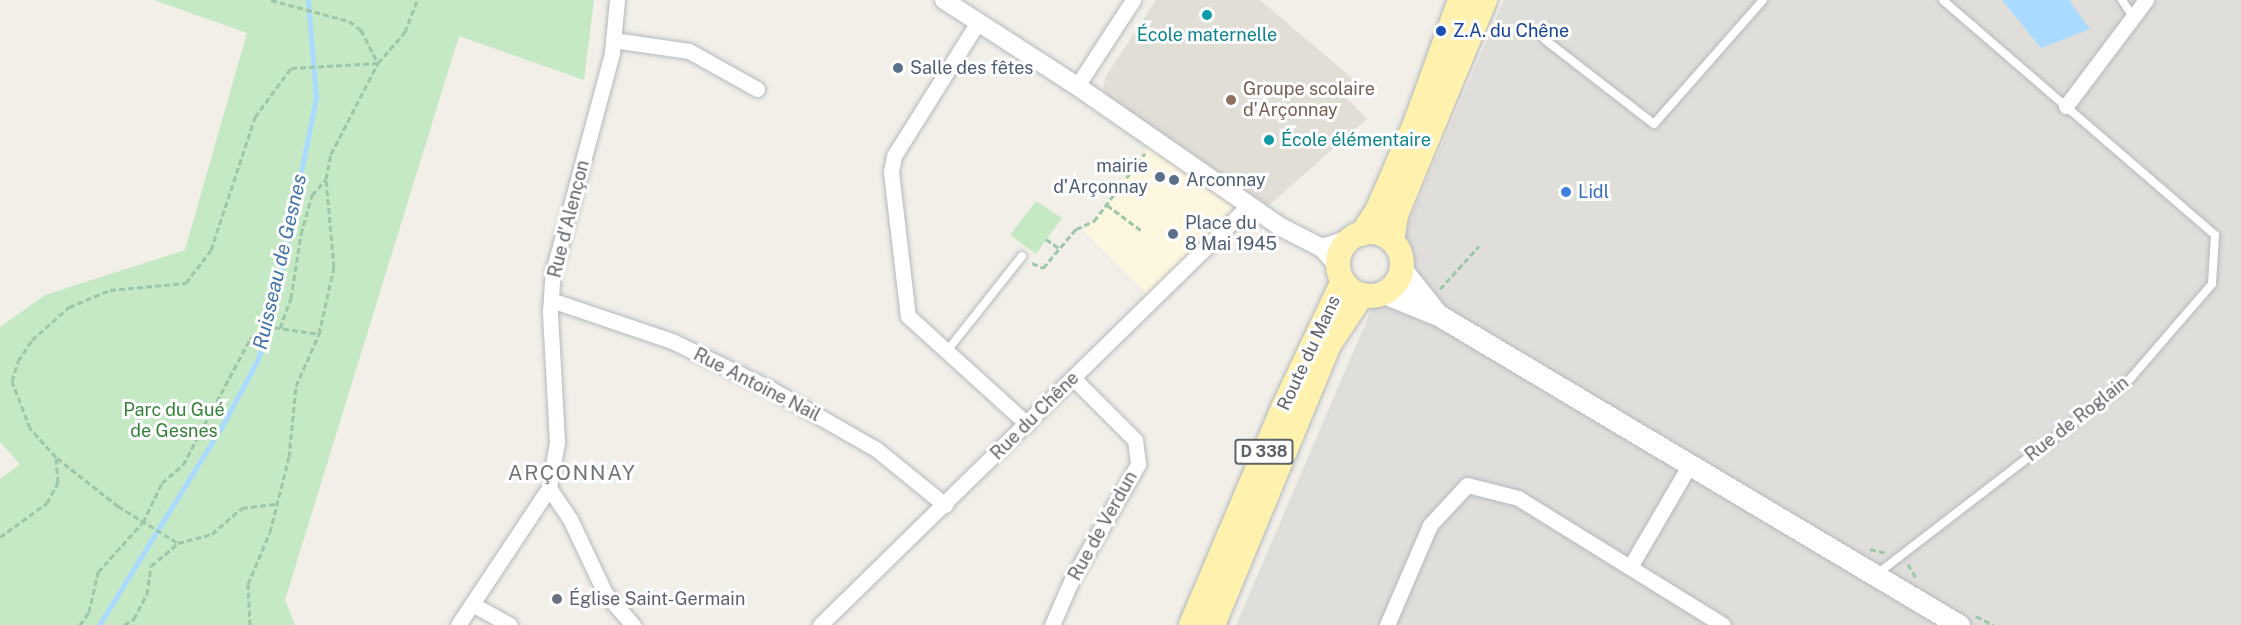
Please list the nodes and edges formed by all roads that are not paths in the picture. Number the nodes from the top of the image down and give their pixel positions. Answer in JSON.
{"nodes":[{"id":1,"x":616,"y":0,"type":"edge"},
{"id":2,"x":944,"y":0,"type":"edge"},
{"id":3,"x":1133,"y":0,"type":"edge"},
{"id":4,"x":1460,"y":0,"type":"edge"},
{"id":5,"x":1485,"y":0,"type":"edge"},
{"id":6,"x":1762,"y":0,"type":"edge"},
{"id":7,"x":1943,"y":0,"type":"edge"},
{"id":8,"x":2122,"y":0,"type":"edge"},
{"id":9,"x":2146,"y":0,"type":"edge"},
{"id":10,"x":2133,"y":16,"type":"junction"},
{"id":11,"x":978,"y":22,"type":"junction"},
{"id":12,"x":1544,"y":39,"type":"dead end"},
{"id":13,"x":613,"y":40,"type":"junction"},
{"id":14,"x":1077,"y":86,"type":"junction"},
{"id":15,"x":757,"y":89,"type":"dead end"},
{"id":16,"x":2066,"y":106,"type":"junction"},
{"id":17,"x":1249,"y":205,"type":"junction"},
{"id":18,"x":1356,"y":236,"type":"junction"},
{"id":19,"x":1392,"y":241,"type":"junction"},
{"id":20,"x":1322,"y":248,"type":"junction"},
{"id":21,"x":1022,"y":255,"type":"road end"},
{"id":22,"x":1402,"y":270,"type":"junction"},
{"id":23,"x":1357,"y":284,"type":"junction"},
{"id":24,"x":551,"y":300,"type":"junction"},
{"id":25,"x":1440,"y":316,"type":"junction"},
{"id":26,"x":947,"y":351,"type":"junction"},
{"id":27,"x":1073,"y":378,"type":"junction"},
{"id":28,"x":1027,"y":424,"type":"junction"},
{"id":29,"x":1689,"y":466,"type":"junction"},
{"id":30,"x":549,"y":488,"type":"junction"},
{"id":31,"x":945,"y":505,"type":"junction"},
{"id":32,"x":1630,"y":567,"type":"junction"},
{"id":33,"x":1874,"y":577,"type":"junction"},
{"id":34,"x":472,"y":604,"type":"junction"},
{"id":35,"x":458,"y":625,"type":"edge"},
{"id":36,"x":510,"y":625,"type":"edge"},
{"id":37,"x":633,"y":625,"type":"edge"},
{"id":38,"x":820,"y":625,"type":"edge"},
{"id":39,"x":1052,"y":625,"type":"edge"},
{"id":40,"x":1191,"y":625,"type":"edge"},
{"id":41,"x":1213,"y":625,"type":"edge"},
{"id":42,"x":1387,"y":625,"type":"edge"},
{"id":43,"x":1723,"y":625,"type":"edge"},
{"id":44,"x":1959,"y":625,"type":"edge"}],
"edges":[{"from":1,"to":13,"type":"street","name":"Rue d'Alençon"},
{"from":2,"to":11,"type":"street"},
{"from":3,"to":14,"type":"street"},
{"from":4,"to":18,"type":"main road"},
{"from":5,"to":19,"type":"main road"},
{"from":6,"to":12,"type":"lane"},
{"from":7,"to":16,"type":"lane"},
{"from":8,"to":10,"type":"lane"},
{"from":9,"to":10,"type":"street"},
{"from":10,"to":16,"type":"street"},
{"from":11,"to":14,"type":"street"},
{"from":11,"to":26,"type":"street"},
{"from":13,"to":15,"type":"street"},
{"from":13,"to":24,"type":"street","name":"Rue d'Alençon"},
{"from":14,"to":17,"type":"street"},
{"from":16,"to":33,"type":"lane","name":"Rue de Roglain"},
{"from":17,"to":20,"type":"street"},
{"from":17,"to":27,"type":"street","name":"Rue du Chêne"},
{"from":18,"to":19,"type":"main road"},
{"from":18,"to":20,"type":"street"},
{"from":18,"to":23,"type":"main road"},
{"from":19,"to":22,"type":"main road"},
{"from":20,"to":23,"type":"street"},
{"from":21,"to":26,"type":"lane"},
{"from":22,"to":23,"type":"main road"},
{"from":22,"to":25,"type":"main road"},
{"from":23,"to":25,"type":"main road"},
{"from":23,"to":40,"type":"main road","name":"Route du Mans","number":"D 338"},
{"from":23,"to":41,"type":"main road","name":"Route du Mans","number":"D 338"},
{"from":24,"to":30,"type":"street","name":"Rue d'Alençon"},
{"from":24,"to":31,"type":"street","name":"Rue Antoine Nail"},
{"from":25,"to":29,"type":"main road"},
{"from":26,"to":28,"type":"street"},
{"from":27,"to":28,"type":"street","name":"Rue du Chêne"},
{"from":27,"to":39,"type":"street","name":"Rue de Verdun"},
{"from":28,"to":31,"type":"street","name":"Rue du Chêne"},
{"from":29,"to":32,"type":"street"},
{"from":29,"to":33,"type":"main road"},
{"from":30,"to":34,"type":"street"},
{"from":30,"to":37,"type":"street"},
{"from":31,"to":38,"type":"street","name":"Rue du Chêne"},
{"from":32,"to":42,"type":"street"},
{"from":32,"to":43,"type":"street"},
{"from":33,"to":44,"type":"main road"},
{"from":34,"to":35,"type":"street"},
{"from":34,"to":36,"type":"street"}]}
